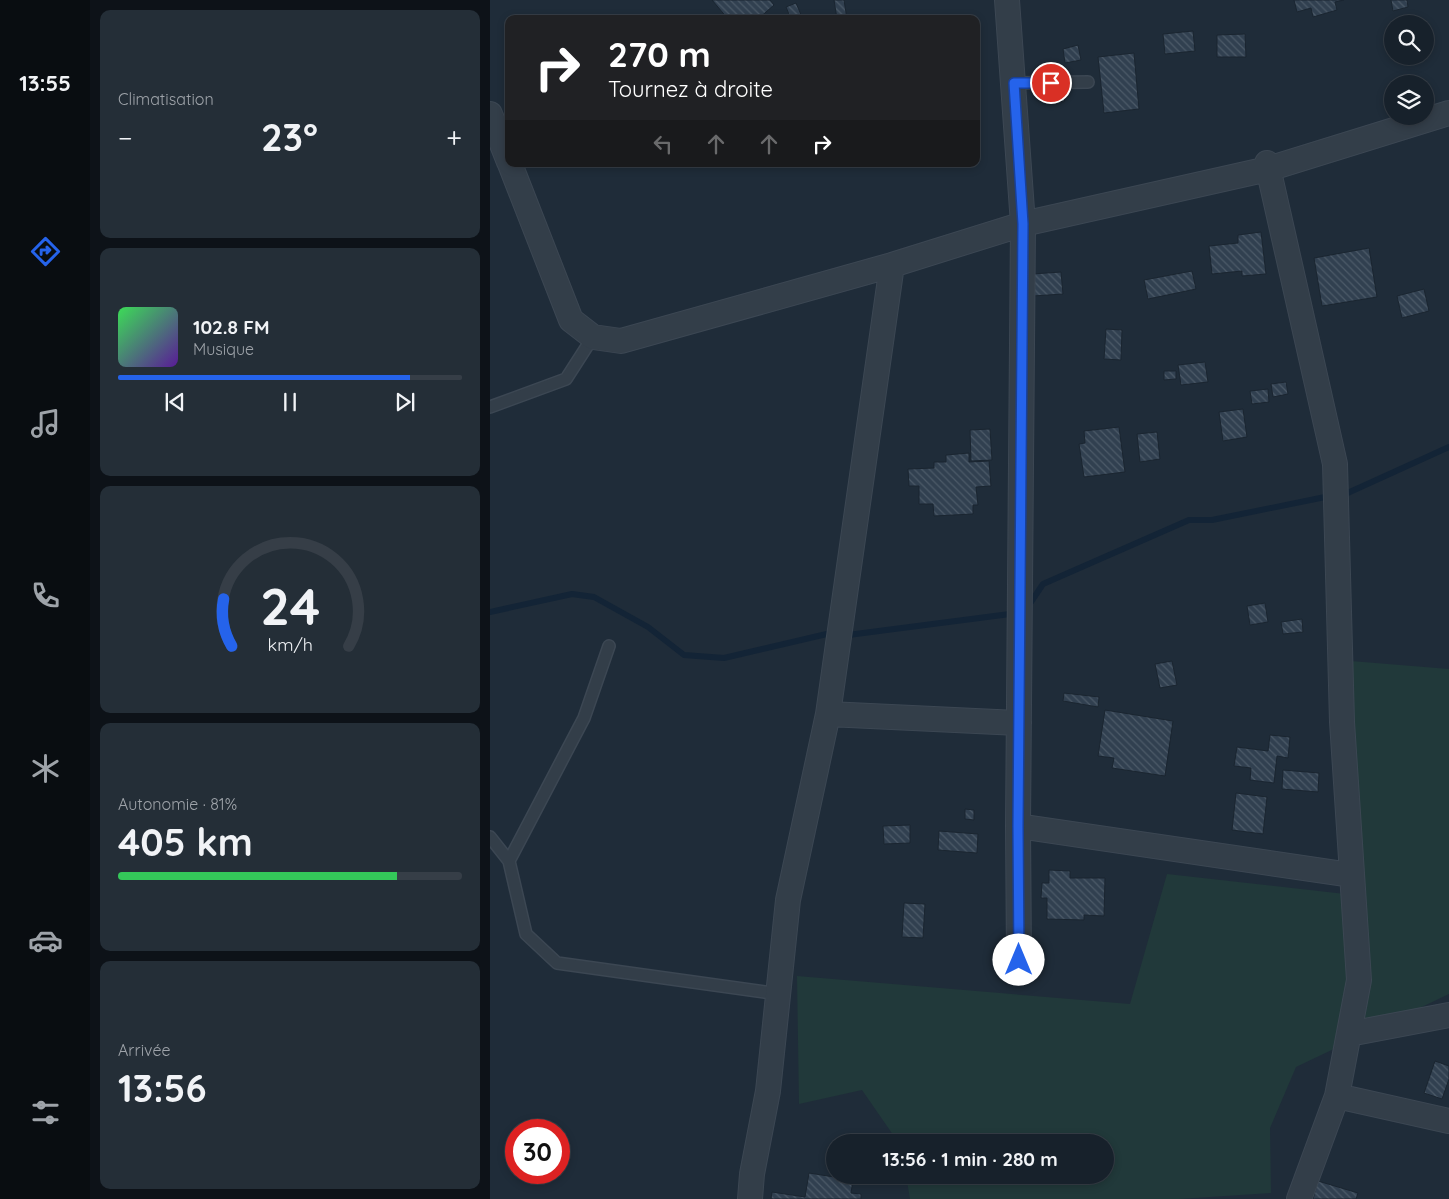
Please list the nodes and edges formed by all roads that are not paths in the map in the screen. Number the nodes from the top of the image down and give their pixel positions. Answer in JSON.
{"nodes":[{"id":1,"x":1007,"y":0,"type":"edge"},
{"id":2,"x":1088,"y":82,"type":"dead end"},
{"id":3,"x":1014,"y":83,"type":"junction"},
{"id":4,"x":1449,"y":113,"type":"edge"},
{"id":5,"x":490,"y":114,"type":"edge"},
{"id":6,"x":505,"y":153,"type":"edge"},
{"id":7,"x":1267,"y":166,"type":"junction"},
{"id":8,"x":511,"y":167,"type":"edge"},
{"id":9,"x":1023,"y":224,"type":"junction"},
{"id":10,"x":892,"y":265,"type":"junction"},
{"id":11,"x":593,"y":337,"type":"junction"},
{"id":12,"x":490,"y":408,"type":"edge"},
{"id":13,"x":609,"y":646,"type":"dead end"},
{"id":14,"x":828,"y":714,"type":"junction"},
{"id":15,"x":1019,"y":723,"type":"junction"},
{"id":16,"x":1018,"y":826,"type":"junction"},
{"id":17,"x":490,"y":837,"type":"edge"},
{"id":18,"x":509,"y":861,"type":"junction"},
{"id":19,"x":1352,"y":875,"type":"junction"},
{"id":20,"x":1019,"y":960,"type":"dead end"},
{"id":21,"x":779,"y":994,"type":"junction"},
{"id":22,"x":1449,"y":1015,"type":"edge"},
{"id":23,"x":1349,"y":1034,"type":"junction"},
{"id":24,"x":1337,"y":1096,"type":"junction"},
{"id":25,"x":1449,"y":1121,"type":"edge"},
{"id":26,"x":750,"y":1199,"type":"edge"},
{"id":27,"x":1299,"y":1199,"type":"edge"}],
"edges":[{"from":1,"to":3,"type":"street"},
{"from":2,"to":3,"type":"lane"},
{"from":3,"to":9,"type":"street"},
{"from":4,"to":7,"type":"street"},
{"from":5,"to":6,"type":"street"},
{"from":7,"to":9,"type":"street"},
{"from":7,"to":19,"type":"street"},
{"from":8,"to":11,"type":"street"},
{"from":9,"to":10,"type":"street"},
{"from":9,"to":15,"type":"street"},
{"from":10,"to":11,"type":"street"},
{"from":10,"to":14,"type":"street"},
{"from":11,"to":12,"type":"lane"},
{"from":13,"to":18,"type":"lane"},
{"from":14,"to":15,"type":"street"},
{"from":14,"to":21,"type":"street"},
{"from":15,"to":16,"type":"street"},
{"from":16,"to":19,"type":"street"},
{"from":16,"to":20,"type":"street"},
{"from":17,"to":18,"type":"lane"},
{"from":18,"to":21,"type":"lane"},
{"from":19,"to":23,"type":"street"},
{"from":21,"to":26,"type":"street"},
{"from":22,"to":23,"type":"street"},
{"from":23,"to":24,"type":"street"},
{"from":24,"to":25,"type":"street"},
{"from":24,"to":27,"type":"street"}]}
